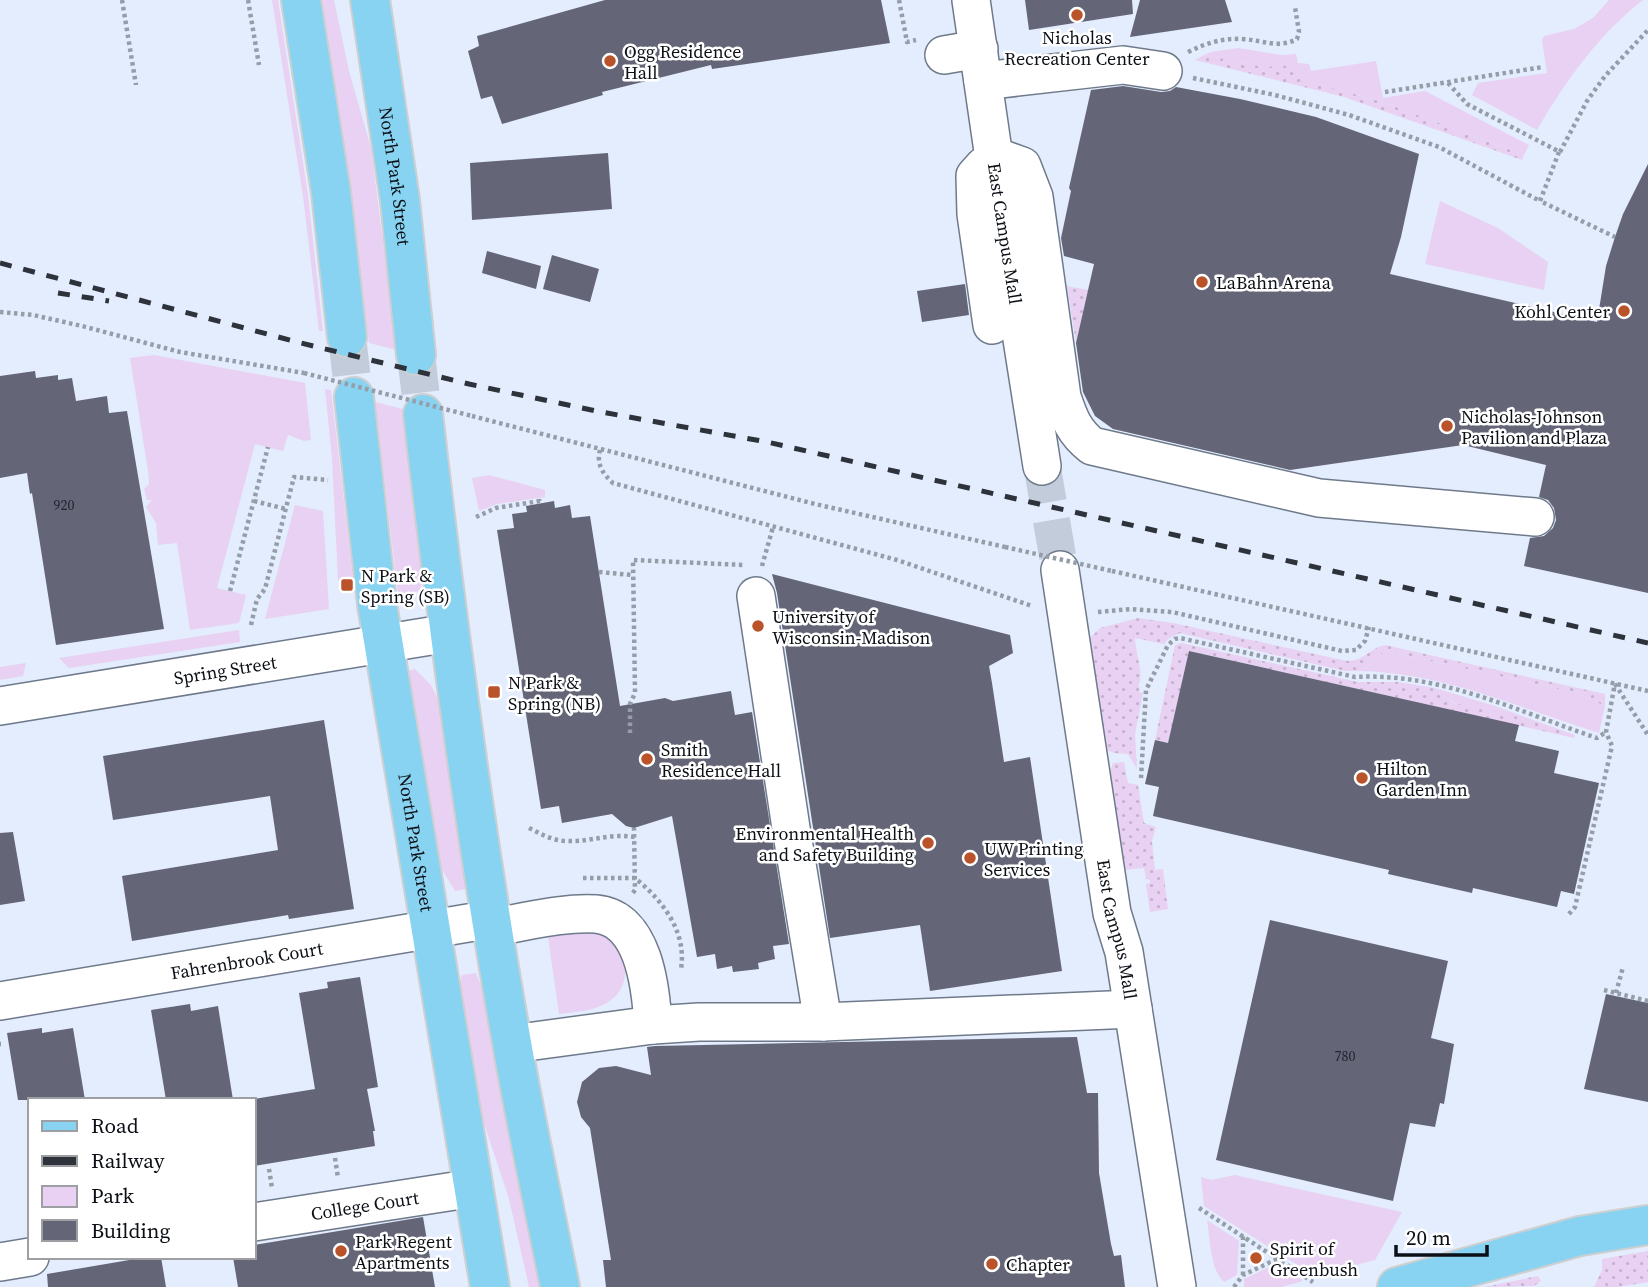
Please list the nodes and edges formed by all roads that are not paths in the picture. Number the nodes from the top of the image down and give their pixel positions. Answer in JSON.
{"nodes":[{"id":1,"x":301,"y":0,"type":"edge"},
{"id":2,"x":370,"y":0,"type":"edge"},
{"id":3,"x":971,"y":0,"type":"edge"},
{"id":4,"x":969,"y":62,"type":"junction"},
{"id":5,"x":1169,"y":72,"type":"road end"},
{"id":6,"x":994,"y":156,"type":"junction"},
{"id":7,"x":992,"y":325,"type":"dead end"},
{"id":8,"x":348,"y":337,"type":"tunnel mouth"},
{"id":9,"x":416,"y":355,"type":"tunnel mouth"},
{"id":10,"x":354,"y":397,"type":"tunnel mouth"},
{"id":11,"x":423,"y":414,"type":"tunnel mouth"},
{"id":12,"x":1042,"y":466,"type":"tunnel mouth"},
{"id":13,"x":1535,"y":517,"type":"dead end"},
{"id":14,"x":1060,"y":570,"type":"tunnel mouth"},
{"id":15,"x":759,"y":581,"type":"road end"},
{"id":16,"x":449,"y":634,"type":"junction"},
{"id":17,"x":383,"y":644,"type":"junction"},
{"id":18,"x":0,"y":706,"type":"edge"},
{"id":19,"x":493,"y":923,"type":"junction"},
{"id":20,"x":431,"y":928,"type":"junction"},
{"id":21,"x":0,"y":1000,"type":"edge"},
{"id":22,"x":1133,"y":1009,"type":"junction"},
{"id":23,"x":822,"y":1021,"type":"junction"},
{"id":24,"x":653,"y":1025,"type":"junction"},
{"id":25,"x":512,"y":1044,"type":"junction"},
{"id":26,"x":474,"y":1188,"type":"junction"},
{"id":27,"x":256,"y":1222,"type":"edge"},
{"id":28,"x":1648,"y":1225,"type":"edge"},
{"id":29,"x":28,"y":1257,"type":"edge"},
{"id":30,"x":0,"y":1262,"type":"edge"},
{"id":31,"x":490,"y":1287,"type":"edge"},
{"id":32,"x":560,"y":1287,"type":"edge"},
{"id":33,"x":1177,"y":1287,"type":"edge"},
{"id":34,"x":1397,"y":1287,"type":"edge"}],
"edges":[{"from":1,"to":8,"type":"main road"},
{"from":2,"to":9,"type":"main road","name":"North Park Street"},
{"from":3,"to":4,"type":"street","name":"East Campus Mall"},
{"from":4,"to":5,"type":"street"},
{"from":4,"to":6,"type":"street","name":"East Campus Mall"},
{"from":6,"to":7,"type":"street"},
{"from":6,"to":12,"type":"street","name":"East Campus Mall"},
{"from":6,"to":13,"type":"street"},
{"from":10,"to":17,"type":"main road","name":"North Park Street"},
{"from":11,"to":16,"type":"main road"},
{"from":14,"to":22,"type":"street","name":"East Campus Mall"},
{"from":15,"to":23,"type":"street"},
{"from":16,"to":17,"type":"street","name":"Spring Street"},
{"from":16,"to":19,"type":"main road"},
{"from":17,"to":18,"type":"street","name":"Spring Street"},
{"from":17,"to":20,"type":"main road","name":"North Park Street"},
{"from":19,"to":20,"type":"street","name":"Fahrenbrook Court"},
{"from":19,"to":24,"type":"street","name":"Fahrenbrook Court"},
{"from":19,"to":25,"type":"main road"},
{"from":20,"to":21,"type":"street","name":"Fahrenbrook Court"},
{"from":20,"to":26,"type":"main road","name":"North Park Street"},
{"from":22,"to":23,"type":"street"},
{"from":22,"to":33,"type":"street","name":"East Campus Mall"},
{"from":23,"to":24,"type":"street"},
{"from":24,"to":25,"type":"street"},
{"from":25,"to":32,"type":"main road"},
{"from":26,"to":27,"type":"street","name":"College Court"},
{"from":26,"to":31,"type":"main road","name":"North Park Street"},
{"from":28,"to":34,"type":"main road"},
{"from":29,"to":30,"type":"street"}]}
